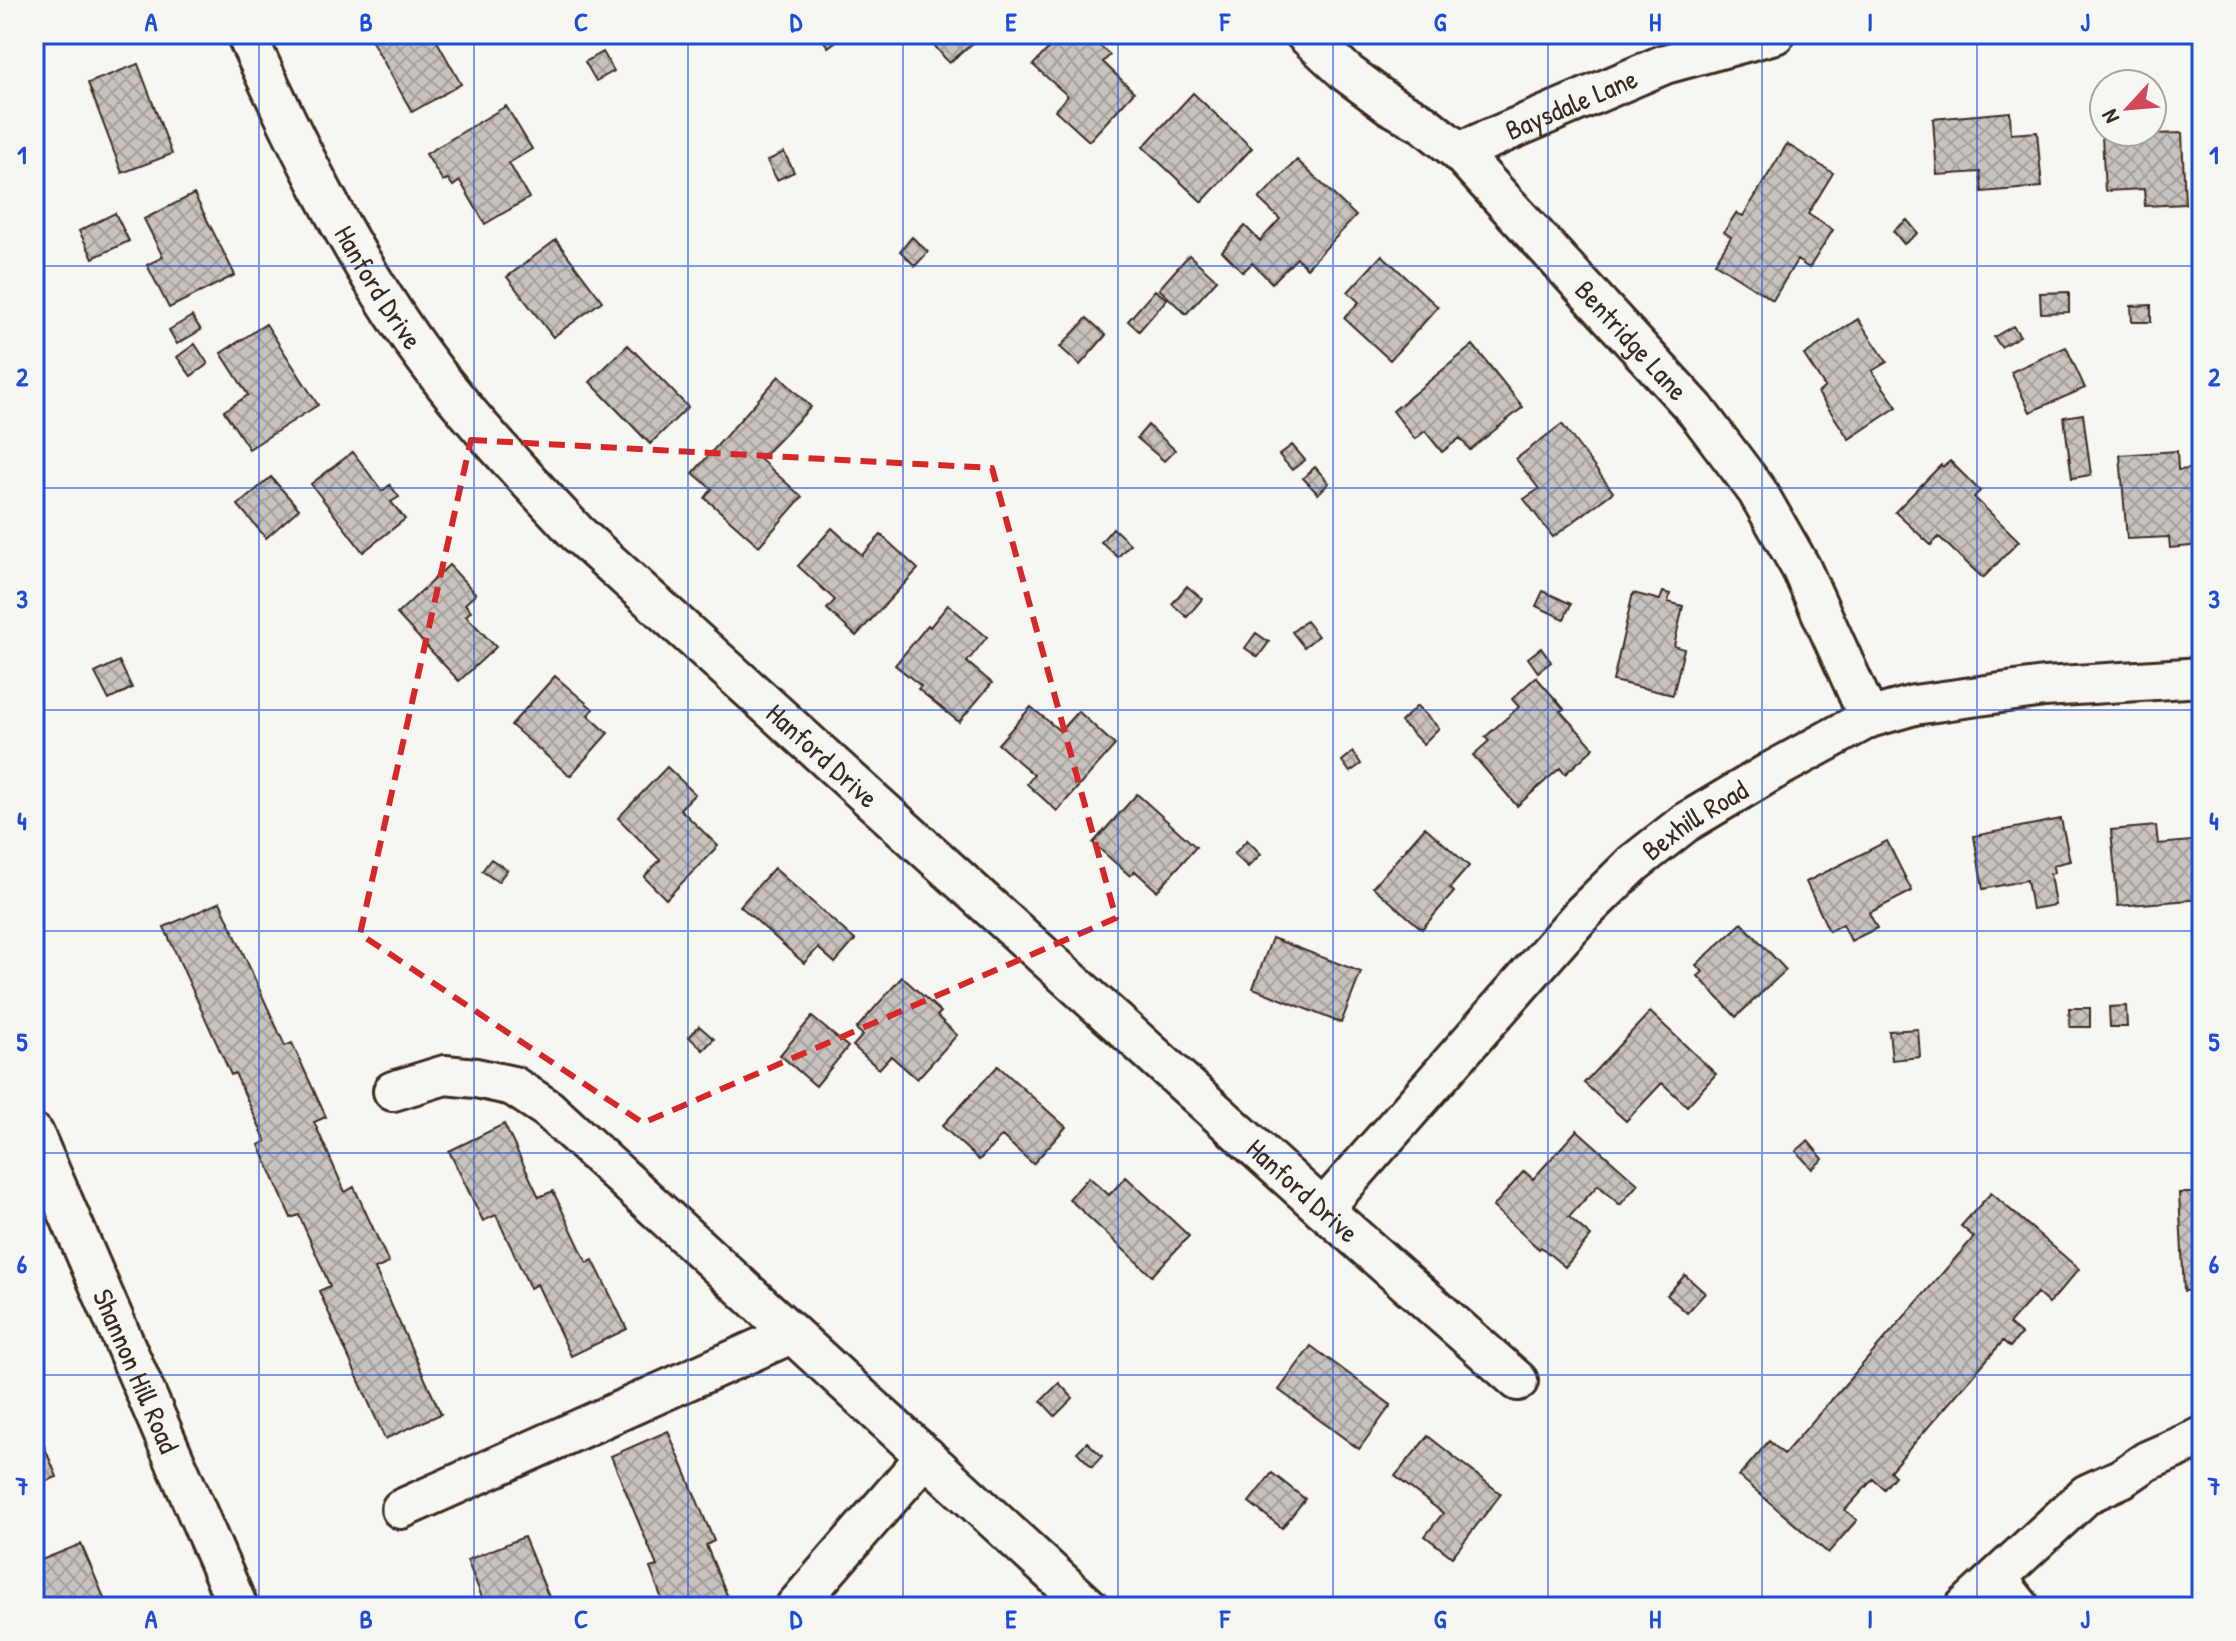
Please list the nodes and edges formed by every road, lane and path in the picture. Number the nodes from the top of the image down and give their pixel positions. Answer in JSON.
{"nodes":[{"id":1,"x":246,"y":34,"type":"edge"},
{"id":2,"x":1305,"y":34,"type":"edge"},
{"id":3,"x":1775,"y":34,"type":"edge"},
{"id":4,"x":1459,"y":152,"type":"junction"},
{"id":5,"x":2202,"y":677,"type":"edge"},
{"id":6,"x":1869,"y":718,"type":"junction"},
{"id":7,"x":393,"y":1091,"type":"dead end"},
{"id":8,"x":34,"y":1134,"type":"edge"},
{"id":9,"x":1323,"y":1209,"type":"junction"},
{"id":10,"x":791,"y":1334,"type":"junction"},
{"id":11,"x":1518,"y":1381,"type":"dead end"},
{"id":12,"x":2202,"y":1437,"type":"edge"},
{"id":13,"x":926,"y":1456,"type":"junction"},
{"id":14,"x":401,"y":1509,"type":"dead end"},
{"id":15,"x":2009,"y":1593,"type":"edge"},
{"id":16,"x":238,"y":1607,"type":"edge"},
{"id":17,"x":795,"y":1607,"type":"edge"},
{"id":18,"x":1089,"y":1607,"type":"edge"},
{"id":19,"x":1965,"y":1607,"type":"edge"}],
"edges":[{"from":1,"to":9,"type":"street","name":"Hanford Drive"},
{"from":2,"to":4,"type":"street","name":"Bentridge Lane"},
{"from":3,"to":4,"type":"street","name":"Baysdale Lane"},
{"from":4,"to":6,"type":"street","name":"Bentridge Lane"},
{"from":5,"to":6,"type":"street","name":"Bexhill Road"},
{"from":6,"to":9,"type":"street","name":"Bexhill Road"},
{"from":7,"to":10,"type":"street"},
{"from":8,"to":16,"type":"street","name":"Shannon Hill Road"},
{"from":9,"to":11,"type":"street","name":"Hanford Drive"},
{"from":10,"to":13,"type":"street"},
{"from":10,"to":14,"type":"street"},
{"from":12,"to":15,"type":"street"},
{"from":13,"to":17,"type":"street"},
{"from":13,"to":18,"type":"street"},
{"from":15,"to":19,"type":"street"}]}
